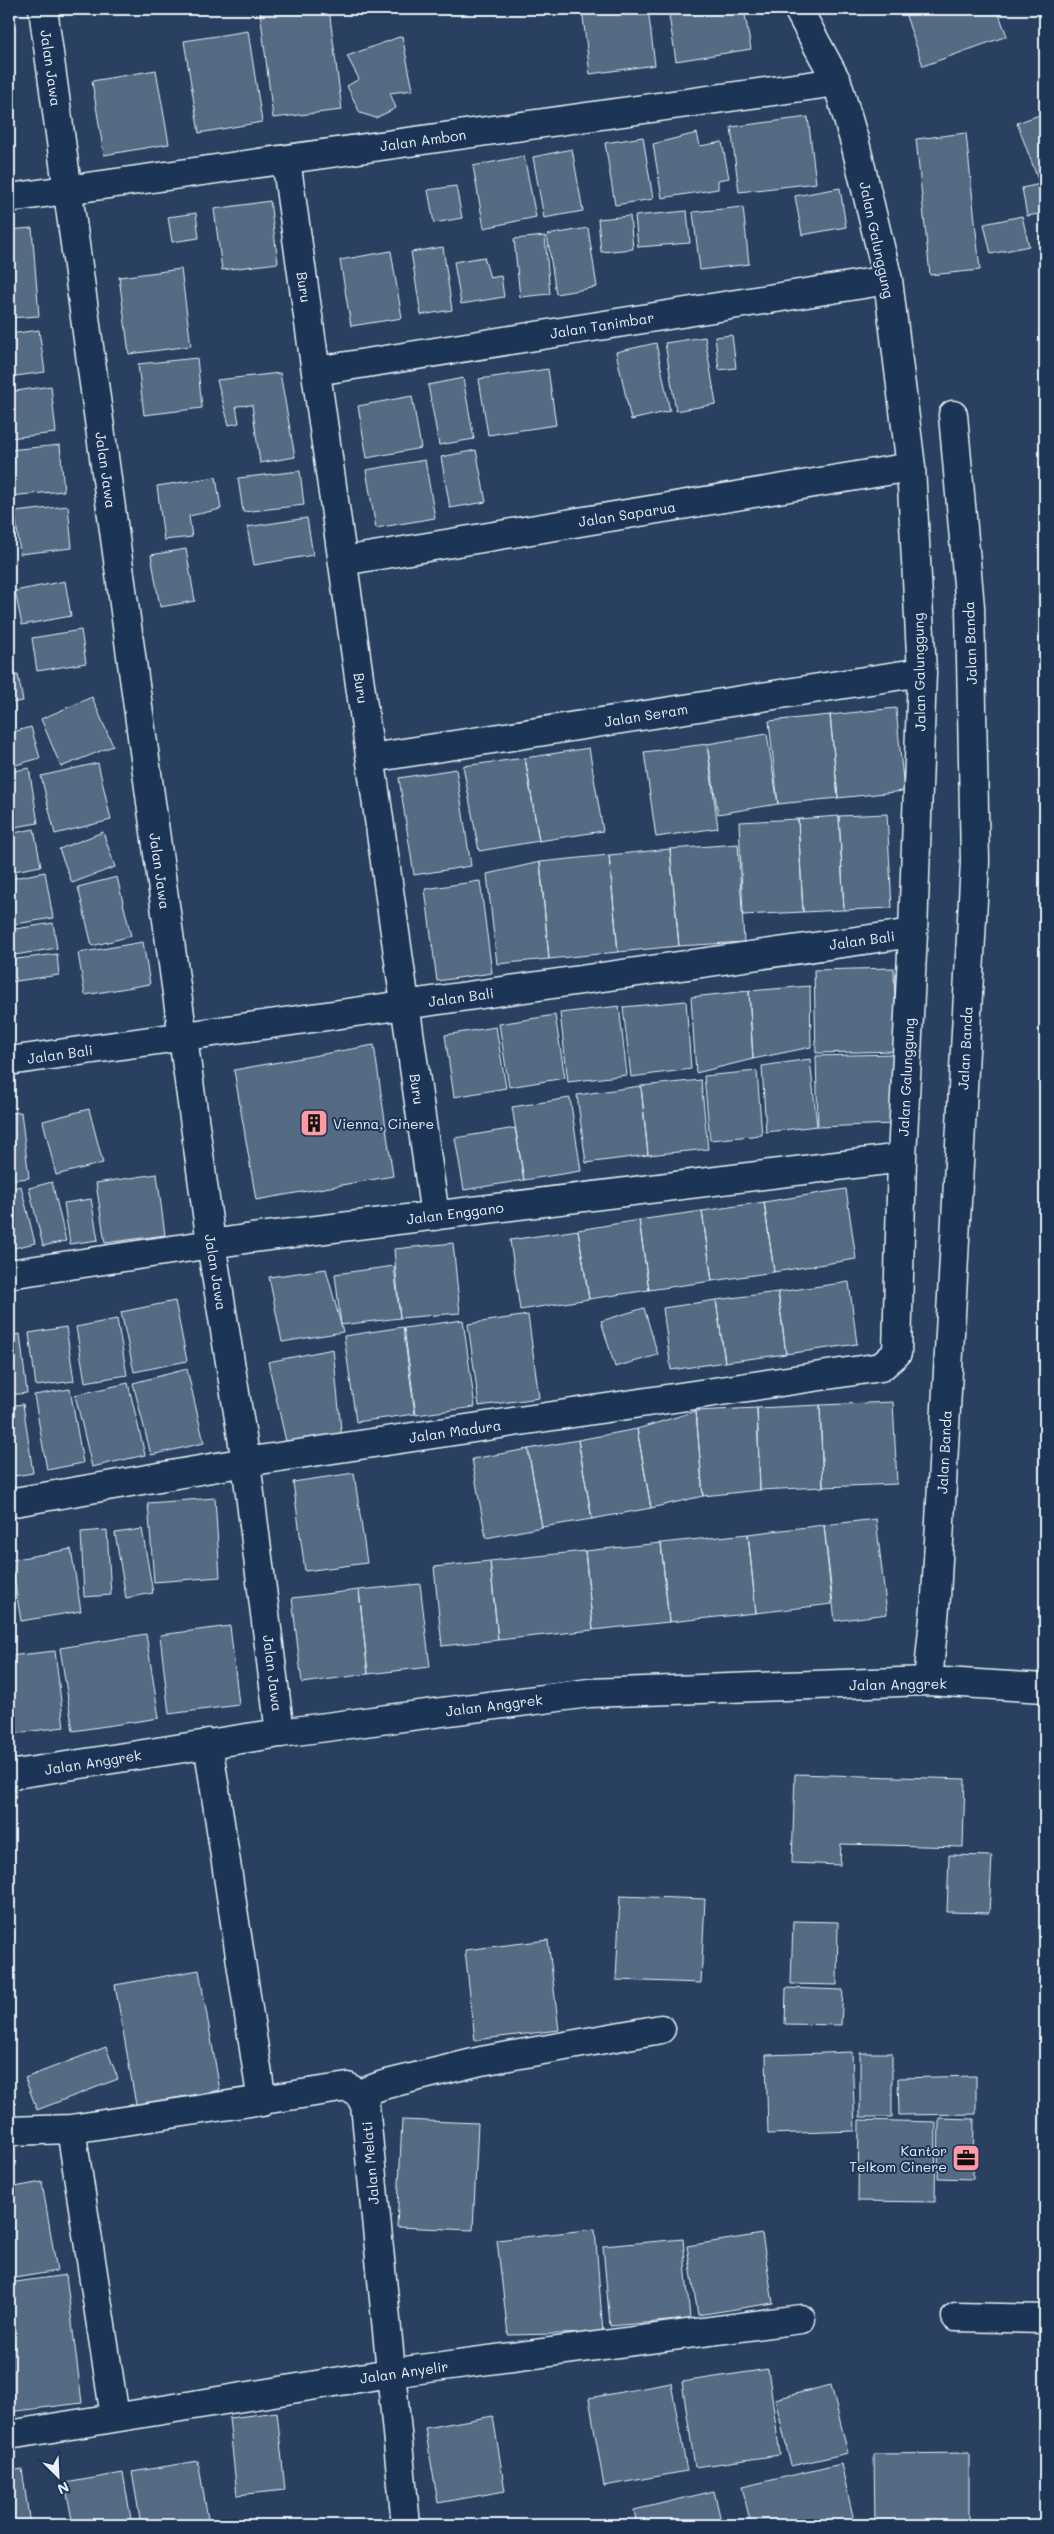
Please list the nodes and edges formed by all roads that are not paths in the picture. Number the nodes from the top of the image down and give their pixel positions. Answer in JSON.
{"nodes":[{"id":1,"x":43,"y":9,"type":"edge"},
{"id":2,"x":798,"y":9,"type":"edge"},
{"id":3,"x":837,"y":82,"type":"junction"},
{"id":4,"x":286,"y":160,"type":"junction"},
{"id":5,"x":68,"y":190,"type":"junction"},
{"id":6,"x":9,"y":198,"type":"edge"},
{"id":7,"x":888,"y":280,"type":"junction"},
{"id":8,"x":316,"y":371,"type":"junction"},
{"id":9,"x":953,"y":415,"type":"dead end"},
{"id":10,"x":911,"y":467,"type":"junction"},
{"id":11,"x":343,"y":562,"type":"junction"},
{"id":12,"x":922,"y":672,"type":"junction"},
{"id":13,"x":370,"y":758,"type":"junction"},
{"id":14,"x":914,"y":933,"type":"junction"},
{"id":15,"x":406,"y":1004,"type":"junction"},
{"id":16,"x":183,"y":1036,"type":"junction"},
{"id":17,"x":9,"y":1061,"type":"edge"},
{"id":18,"x":902,"y":1158,"type":"junction"},
{"id":19,"x":435,"y":1216,"type":"junction"},
{"id":20,"x":211,"y":1243,"type":"junction"},
{"id":21,"x":9,"y":1274,"type":"edge"},
{"id":22,"x":897,"y":1353,"type":"joint"},
{"id":23,"x":246,"y":1462,"type":"junction"},
{"id":24,"x":9,"y":1503,"type":"edge"},
{"id":25,"x":928,"y":1681,"type":"junction"},
{"id":26,"x":983,"y":1686,"type":"junction"},
{"id":27,"x":1045,"y":1688,"type":"edge"},
{"id":28,"x":1045,"y":1705,"type":"edge"},
{"id":29,"x":280,"y":1732,"type":"junction"},
{"id":30,"x":208,"y":1743,"type":"junction"},
{"id":31,"x":9,"y":1775,"type":"edge"},
{"id":32,"x":661,"y":2029,"type":"dead end"},
{"id":33,"x":359,"y":2094,"type":"junction"},
{"id":34,"x":262,"y":2102,"type":"junction"},
{"id":35,"x":71,"y":2129,"type":"junction"},
{"id":36,"x":9,"y":2131,"type":"edge"},
{"id":37,"x":956,"y":2317,"type":"dead end"},
{"id":38,"x":801,"y":2319,"type":"dead end"},
{"id":39,"x":1045,"y":2319,"type":"edge"},
{"id":40,"x":390,"y":2373,"type":"junction"},
{"id":41,"x":115,"y":2417,"type":"junction"},
{"id":42,"x":9,"y":2435,"type":"edge"},
{"id":43,"x":406,"y":2525,"type":"edge"}],
"edges":[{"from":1,"to":5,"type":"street","name":"Jalan Jawa"},
{"from":2,"to":3,"type":"street","name":"Jalan Galunggung"},
{"from":3,"to":4,"type":"street","name":"Jalan Ambon"},
{"from":3,"to":7,"type":"street","name":"Jalan Galunggung"},
{"from":4,"to":5,"type":"street","name":"Jalan Ambon"},
{"from":4,"to":8,"type":"street","name":"Buru"},
{"from":5,"to":6,"type":"street","name":"Jalan Ambon"},
{"from":5,"to":16,"type":"street","name":"Jalan Jawa"},
{"from":7,"to":8,"type":"street","name":"Jalan Tanimbar"},
{"from":7,"to":10,"type":"street","name":"Jalan Galunggung"},
{"from":8,"to":11,"type":"street","name":"Buru"},
{"from":9,"to":25,"type":"street","name":"Jalan Banda"},
{"from":10,"to":11,"type":"street","name":"Jalan Saparua"},
{"from":10,"to":12,"type":"street","name":"Jalan Galunggung"},
{"from":11,"to":13,"type":"street","name":"Buru"},
{"from":12,"to":13,"type":"street","name":"Jalan Seram"},
{"from":12,"to":14,"type":"street","name":"Jalan Galunggung"},
{"from":13,"to":15,"type":"street","name":"Buru"},
{"from":14,"to":15,"type":"street","name":"Jalan Bali"},
{"from":14,"to":18,"type":"street","name":"Jalan Galunggung"},
{"from":15,"to":16,"type":"street","name":"Jalan Bali"},
{"from":15,"to":19,"type":"street","name":"Buru"},
{"from":16,"to":17,"type":"street","name":"Jalan Bali"},
{"from":16,"to":20,"type":"street","name":"Jalan Jawa"},
{"from":18,"to":19,"type":"street","name":"Jalan Enggano"},
{"from":18,"to":22,"type":"street","name":"Jalan Galunggung"},
{"from":19,"to":20,"type":"street","name":"Jalan Enggano"},
{"from":20,"to":21,"type":"street","name":"Jalan Enggano"},
{"from":20,"to":23,"type":"street","name":"Jalan Jawa"},
{"from":22,"to":23,"type":"street","name":"Jalan Madura"},
{"from":23,"to":24,"type":"street","name":"Jalan Madura"},
{"from":23,"to":29,"type":"street","name":"Jalan Jawa"},
{"from":25,"to":26,"type":"street","name":"Jalan Anggrek"},
{"from":25,"to":29,"type":"street","name":"Jalan Anggrek"},
{"from":26,"to":27,"type":"street","name":"Jalan Anggrek"},
{"from":26,"to":28,"type":"street","name":"Jalan Anggrek"},
{"from":29,"to":30,"type":"street","name":"Jalan Anggrek"},
{"from":30,"to":31,"type":"street","name":"Jalan Anggrek"},
{"from":30,"to":34,"type":"street"},
{"from":32,"to":33,"type":"street"},
{"from":33,"to":34,"type":"street"},
{"from":33,"to":40,"type":"street","name":"Jalan Melati"},
{"from":34,"to":35,"type":"street"},
{"from":35,"to":36,"type":"street"},
{"from":35,"to":41,"type":"street"},
{"from":37,"to":39,"type":"street"},
{"from":38,"to":40,"type":"street","name":"Jalan Anyelir"},
{"from":40,"to":41,"type":"street","name":"Jalan Anyelir"},
{"from":40,"to":43,"type":"street","name":"Jalan Melati"},
{"from":41,"to":42,"type":"street","name":"Jalan Anyelir"}]}
